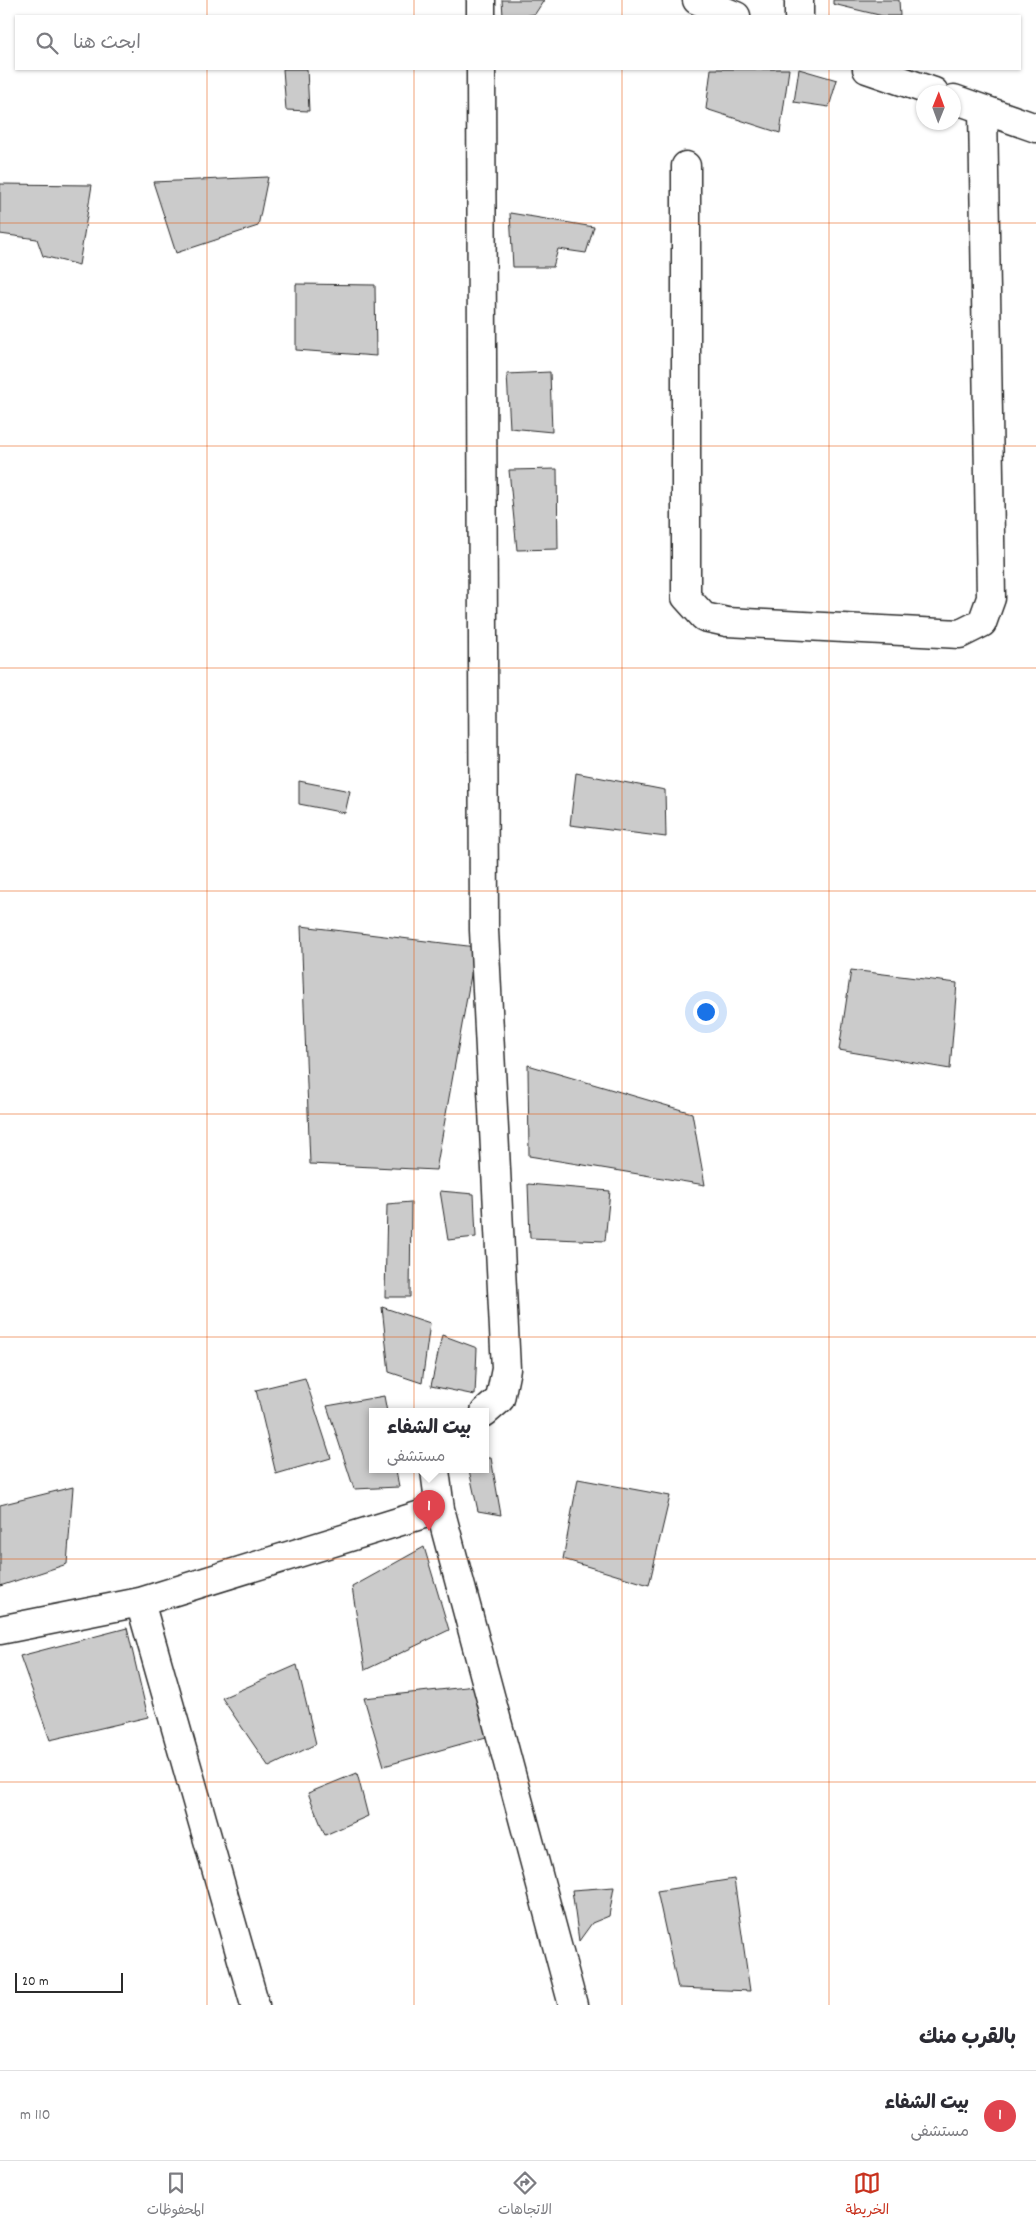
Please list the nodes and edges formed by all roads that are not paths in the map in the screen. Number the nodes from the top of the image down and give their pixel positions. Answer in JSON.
{"nodes":[{"id":1,"x":481,"y":0,"type":"edge"},
{"id":2,"x":697,"y":0,"type":"edge"},
{"id":3,"x":799,"y":0,"type":"edge"},
{"id":4,"x":481,"y":15,"type":"edge"},
{"id":5,"x":734,"y":15,"type":"edge"},
{"id":6,"x":798,"y":15,"type":"edge"},
{"id":7,"x":481,"y":70,"type":"edge"},
{"id":8,"x":870,"y":70,"type":"edge"},
{"id":9,"x":916,"y":86,"type":"edge"},
{"id":10,"x":961,"y":102,"type":"edge"},
{"id":11,"x":983,"y":110,"type":"junction"},
{"id":12,"x":1036,"y":128,"type":"edge"},
{"id":13,"x":686,"y":166,"type":"dead end"},
{"id":14,"x":489,"y":1409,"type":"edge"},
{"id":15,"x":435,"y":1473,"type":"edge"},
{"id":16,"x":440,"y":1509,"type":"junction"},
{"id":17,"x":140,"y":1602,"type":"junction"},
{"id":18,"x":0,"y":1630,"type":"edge"},
{"id":19,"x":255,"y":2005,"type":"edge"},
{"id":20,"x":573,"y":2005,"type":"edge"}],
"edges":[{"from":1,"to":4,"type":"street"},
{"from":2,"to":5,"type":"street"},
{"from":3,"to":6,"type":"street"},
{"from":7,"to":14,"type":"street"},
{"from":8,"to":9,"type":"street"},
{"from":10,"to":11,"type":"street"},
{"from":11,"to":12,"type":"street"},
{"from":11,"to":13,"type":"street"},
{"from":15,"to":16,"type":"street"},
{"from":16,"to":17,"type":"street"},
{"from":16,"to":20,"type":"street"},
{"from":17,"to":18,"type":"street"},
{"from":17,"to":19,"type":"street"}]}
